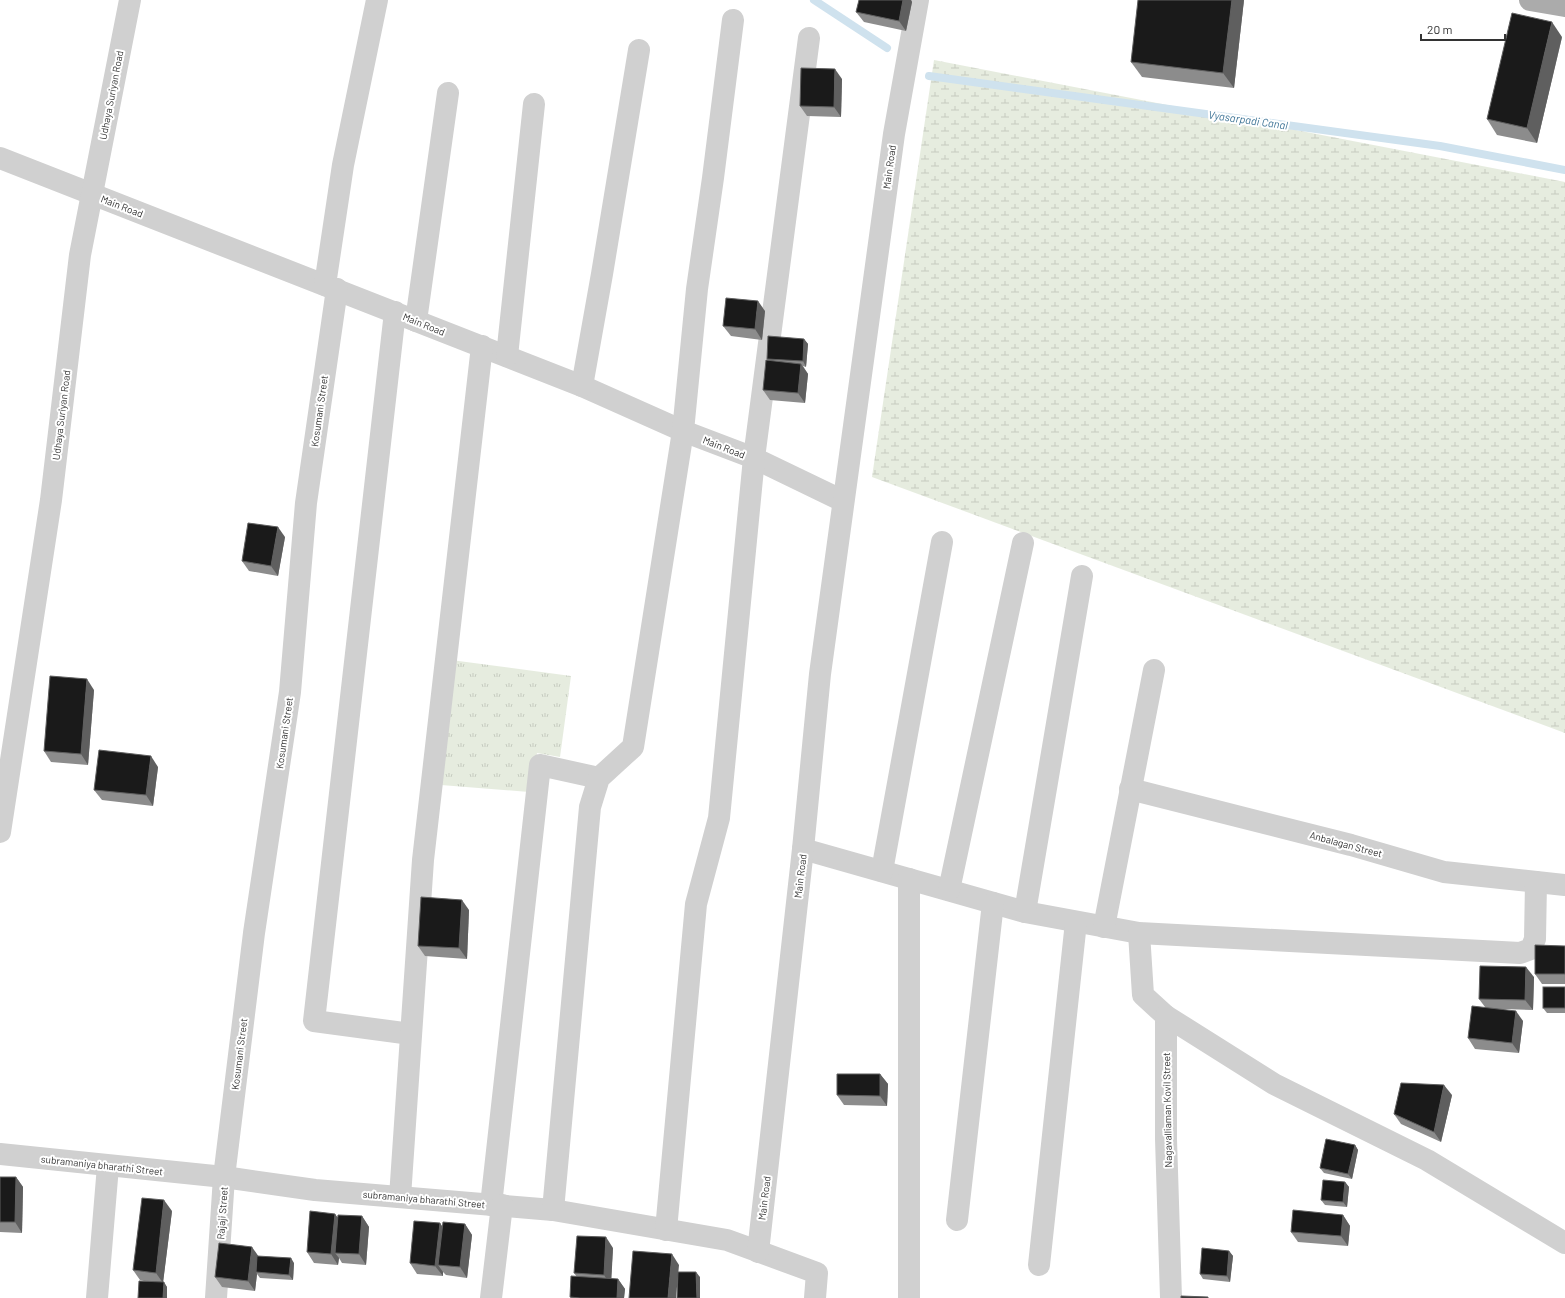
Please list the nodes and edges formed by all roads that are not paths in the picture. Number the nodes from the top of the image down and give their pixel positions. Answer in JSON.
{"nodes":[{"id":1,"x":130,"y":0,"type":"edge"},
{"id":2,"x":377,"y":0,"type":"edge"},
{"id":3,"x":918,"y":0,"type":"edge"},
{"id":4,"x":1530,"y":0,"type":"edge"},
{"id":5,"x":1565,"y":6,"type":"edge"},
{"id":6,"x":733,"y":20,"type":"dead end"},
{"id":7,"x":809,"y":38,"type":"dead end"},
{"id":8,"x":639,"y":50,"type":"dead end"},
{"id":9,"x":448,"y":93,"type":"dead end"},
{"id":10,"x":534,"y":104,"type":"dead end"},
{"id":11,"x":0,"y":158,"type":"edge"},
{"id":12,"x":92,"y":194,"type":"junction"},
{"id":13,"x":331,"y":287,"type":"junction"},
{"id":14,"x":395,"y":312,"type":"junction"},
{"id":15,"x":416,"y":321,"type":"junction"},
{"id":16,"x":482,"y":346,"type":"junction"},
{"id":17,"x":507,"y":356,"type":"junction"},
{"id":18,"x":582,"y":386,"type":"junction"},
{"id":19,"x":683,"y":431,"type":"junction"},
{"id":20,"x":754,"y":458,"type":"junction"},
{"id":21,"x":843,"y":501,"type":"junction"},
{"id":22,"x":942,"y":542,"type":"dead end"},
{"id":23,"x":1023,"y":543,"type":"dead end"},
{"id":24,"x":1082,"y":576,"type":"dead end"},
{"id":25,"x":1154,"y":670,"type":"dead end"},
{"id":26,"x":599,"y":778,"type":"junction"},
{"id":27,"x":1130,"y":789,"type":"junction"},
{"id":28,"x":0,"y":832,"type":"edge"},
{"id":29,"x":803,"y":849,"type":"junction"},
{"id":30,"x":882,"y":871,"type":"junction"},
{"id":31,"x":909,"y":879,"type":"junction"},
{"id":32,"x":1536,"y":882,"type":"junction"},
{"id":33,"x":1565,"y":885,"type":"edge"},
{"id":34,"x":949,"y":890,"type":"junction"},
{"id":35,"x":993,"y":903,"type":"junction"},
{"id":36,"x":1025,"y":912,"type":"junction"},
{"id":37,"x":1076,"y":922,"type":"junction"},
{"id":38,"x":1104,"y":927,"type":"junction"},
{"id":39,"x":1139,"y":933,"type":"junction"},
{"id":40,"x":1166,"y":1016,"type":"junction"},
{"id":41,"x":411,"y":1034,"type":"junction"},
{"id":42,"x":0,"y":1154,"type":"edge"},
{"id":43,"x":108,"y":1166,"type":"junction"},
{"id":44,"x":224,"y":1177,"type":"junction"},
{"id":45,"x":400,"y":1197,"type":"junction"},
{"id":46,"x":497,"y":1205,"type":"junction"},
{"id":47,"x":553,"y":1210,"type":"junction"},
{"id":48,"x":957,"y":1220,"type":"dead end"},
{"id":49,"x":666,"y":1230,"type":"junction"},
{"id":50,"x":1565,"y":1243,"type":"edge"},
{"id":51,"x":758,"y":1252,"type":"junction"},
{"id":52,"x":1039,"y":1265,"type":"dead end"},
{"id":53,"x":97,"y":1298,"type":"edge"},
{"id":54,"x":216,"y":1298,"type":"edge"},
{"id":55,"x":491,"y":1298,"type":"edge"},
{"id":56,"x":815,"y":1298,"type":"edge"},
{"id":57,"x":909,"y":1298,"type":"edge"},
{"id":58,"x":1171,"y":1298,"type":"edge"}],
"edges":[{"from":1,"to":12,"type":"street","name":"Udhaya Suriyan Road"},
{"from":2,"to":13,"type":"street","name":"Kosumani Street"},
{"from":3,"to":21,"type":"street","name":"Main Road"},
{"from":4,"to":5,"type":"main road"},
{"from":6,"to":19,"type":"street"},
{"from":7,"to":20,"type":"street"},
{"from":8,"to":18,"type":"street"},
{"from":9,"to":15,"type":"street"},
{"from":10,"to":17,"type":"street"},
{"from":11,"to":12,"type":"street","name":"Main Road"},
{"from":12,"to":13,"type":"street","name":"Main Road"},
{"from":12,"to":28,"type":"street","name":"Udhaya Suriyan Road"},
{"from":13,"to":14,"type":"street","name":"Main Road"},
{"from":13,"to":44,"type":"street","name":"Kosumani Street"},
{"from":14,"to":15,"type":"street","name":"Main Road"},
{"from":14,"to":41,"type":"street"},
{"from":15,"to":16,"type":"street","name":"Main Road"},
{"from":16,"to":17,"type":"street","name":"Main Road"},
{"from":16,"to":41,"type":"street"},
{"from":17,"to":18,"type":"street","name":"Main Road"},
{"from":18,"to":19,"type":"street","name":"Main Road"},
{"from":19,"to":20,"type":"street","name":"Main Road"},
{"from":19,"to":26,"type":"street"},
{"from":20,"to":21,"type":"street","name":"Main Road"},
{"from":20,"to":49,"type":"street"},
{"from":21,"to":29,"type":"street","name":"Main Road"},
{"from":22,"to":30,"type":"street"},
{"from":23,"to":34,"type":"street"},
{"from":24,"to":36,"type":"street"},
{"from":25,"to":27,"type":"street"},
{"from":26,"to":46,"type":"street"},
{"from":26,"to":47,"type":"street"},
{"from":27,"to":32,"type":"street","name":"Anbalagan Street"},
{"from":27,"to":38,"type":"street"},
{"from":29,"to":30,"type":"street"},
{"from":29,"to":51,"type":"street","name":"Main Road"},
{"from":30,"to":31,"type":"street"},
{"from":31,"to":34,"type":"street"},
{"from":31,"to":57,"type":"street"},
{"from":32,"to":33,"type":"street","name":"Anbalagan Street"},
{"from":32,"to":39,"type":"street"},
{"from":34,"to":35,"type":"street"},
{"from":35,"to":36,"type":"street"},
{"from":35,"to":48,"type":"street"},
{"from":36,"to":37,"type":"street"},
{"from":37,"to":38,"type":"street"},
{"from":37,"to":52,"type":"street"},
{"from":38,"to":39,"type":"street"},
{"from":39,"to":40,"type":"street"},
{"from":40,"to":50,"type":"street"},
{"from":40,"to":58,"type":"street","name":"Nagavalliaman Kovil Street"},
{"from":41,"to":45,"type":"street"},
{"from":42,"to":43,"type":"street","name":"subramaniya bharathi Street"},
{"from":43,"to":44,"type":"street","name":"subramaniya bharathi Street"},
{"from":43,"to":53,"type":"street"},
{"from":44,"to":45,"type":"street","name":"subramaniya bharathi Street"},
{"from":44,"to":54,"type":"street","name":"Rajaji Street"},
{"from":45,"to":46,"type":"street","name":"subramaniya bharathi Street"},
{"from":46,"to":47,"type":"street","name":"subramaniya bharathi Street"},
{"from":46,"to":55,"type":"street"},
{"from":47,"to":49,"type":"street","name":"subramaniya bharathi Street"},
{"from":49,"to":51,"type":"street","name":"subramaniya bharathi Street"},
{"from":51,"to":56,"type":"street","name":"subramaniya bharathi Street"}]}
